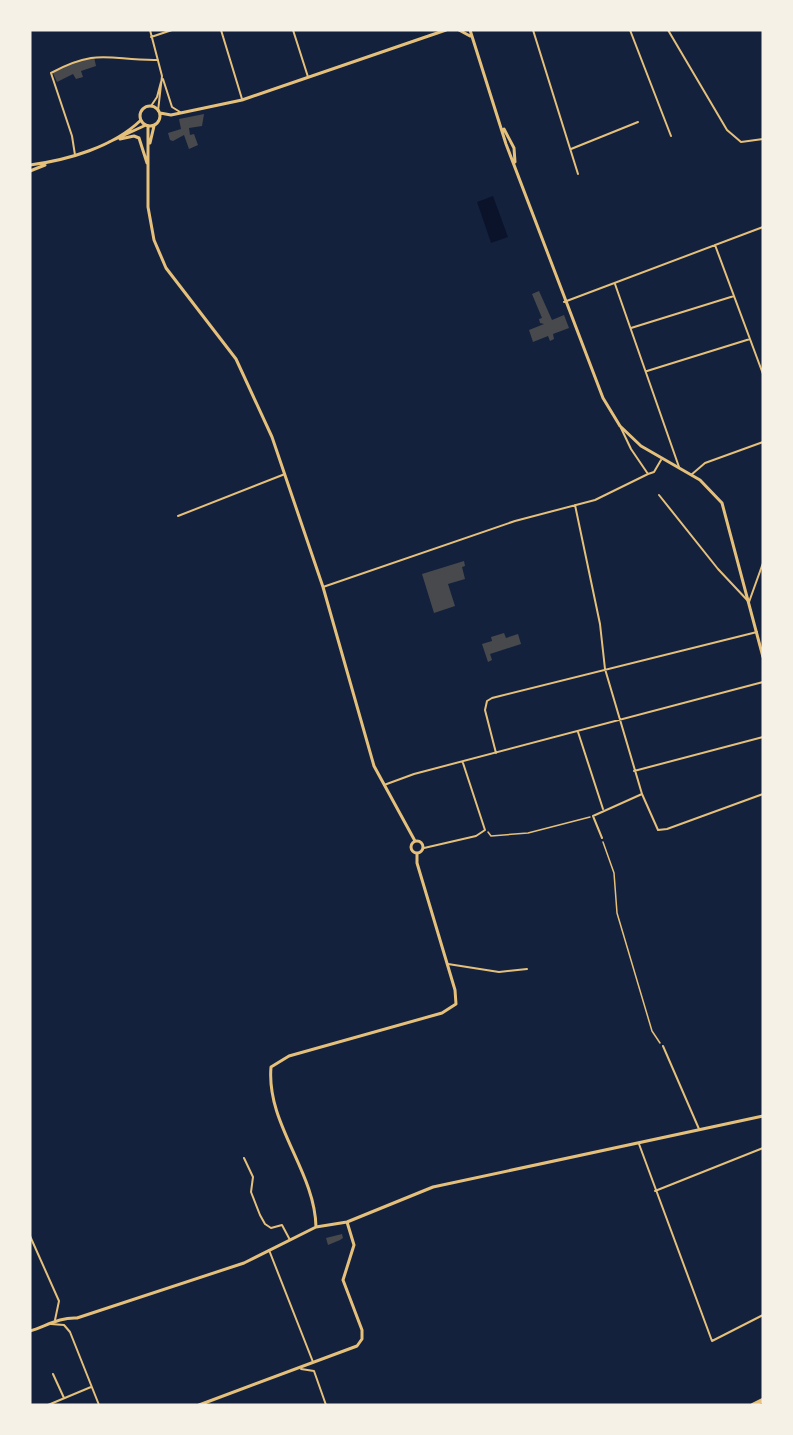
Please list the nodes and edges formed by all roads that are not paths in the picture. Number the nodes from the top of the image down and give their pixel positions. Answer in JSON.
{"nodes":[{"id":1,"x":150,"y":30,"type":"edge"},
{"id":2,"x":172,"y":30,"type":"edge"},
{"id":3,"x":221,"y":30,"type":"edge"},
{"id":4,"x":293,"y":30,"type":"edge"},
{"id":5,"x":446,"y":30,"type":"edge"},
{"id":6,"x":459,"y":30,"type":"edge"},
{"id":7,"x":470,"y":30,"type":"edge"},
{"id":8,"x":533,"y":30,"type":"edge"},
{"id":9,"x":630,"y":30,"type":"edge"},
{"id":10,"x":668,"y":30,"type":"edge"},
{"id":11,"x":465,"y":33,"type":"junction"},
{"id":12,"x":151,"y":37,"type":"junction"},
{"id":13,"x":471,"y":37,"type":"junction"},
{"id":14,"x":158,"y":60,"type":"junction"},
{"id":15,"x":162,"y":76,"type":"junction"},
{"id":16,"x":308,"y":77,"type":"junction"},
{"id":17,"x":242,"y":99,"type":"junction"},
{"id":18,"x":151,"y":106,"type":"junction"},
{"id":19,"x":159,"y":112,"type":"junction"},
{"id":20,"x":184,"y":112,"type":"junction"},
{"id":21,"x":141,"y":120,"type":"junction"},
{"id":22,"x":638,"y":122,"type":"dead end"},
{"id":23,"x":147,"y":125,"type":"junction"},
{"id":24,"x":154,"y":125,"type":"junction"},
{"id":25,"x":671,"y":136,"type":"dead end"},
{"id":26,"x":120,"y":139,"type":"junction"},
{"id":27,"x":763,"y":139,"type":"edge"},
{"id":28,"x":105,"y":143,"type":"junction"},
{"id":29,"x":149,"y":147,"type":"junction"},
{"id":30,"x":571,"y":149,"type":"junction"},
{"id":31,"x":75,"y":156,"type":"junction"},
{"id":32,"x":47,"y":164,"type":"junction"},
{"id":33,"x":30,"y":165,"type":"edge"},
{"id":34,"x":148,"y":168,"type":"junction"},
{"id":35,"x":30,"y":171,"type":"edge"},
{"id":36,"x":578,"y":174,"type":"dead end"},
{"id":37,"x":763,"y":227,"type":"edge"},
{"id":38,"x":715,"y":245,"type":"junction"},
{"id":39,"x":615,"y":284,"type":"junction"},
{"id":40,"x":734,"y":296,"type":"junction"},
{"id":41,"x":564,"y":302,"type":"junction"},
{"id":42,"x":632,"y":328,"type":"junction"},
{"id":43,"x":750,"y":339,"type":"junction"},
{"id":44,"x":646,"y":371,"type":"junction"},
{"id":45,"x":763,"y":374,"type":"edge"},
{"id":46,"x":620,"y":426,"type":"junction"},
{"id":47,"x":763,"y":442,"type":"edge"},
{"id":48,"x":661,"y":460,"type":"junction"},
{"id":49,"x":680,"y":469,"type":"junction"},
{"id":50,"x":285,"y":474,"type":"junction"},
{"id":51,"x":648,"y":474,"type":"junction"},
{"id":52,"x":691,"y":475,"type":"junction"},
{"id":53,"x":660,"y":495,"type":"dead end"},
{"id":54,"x":575,"y":506,"type":"junction"},
{"id":55,"x":178,"y":516,"type":"dead end"},
{"id":56,"x":763,"y":563,"type":"edge"},
{"id":57,"x":323,"y":587,"type":"junction"},
{"id":58,"x":749,"y":603,"type":"junction"},
{"id":59,"x":757,"y":632,"type":"junction"},
{"id":60,"x":763,"y":657,"type":"edge"},
{"id":61,"x":605,"y":669,"type":"junction"},
{"id":62,"x":763,"y":682,"type":"edge"},
{"id":63,"x":619,"y":721,"type":"junction"},
{"id":64,"x":578,"y":732,"type":"junction"},
{"id":65,"x":763,"y":736,"type":"edge"},
{"id":66,"x":496,"y":753,"type":"junction"},
{"id":67,"x":463,"y":762,"type":"junction"},
{"id":68,"x":634,"y":771,"type":"junction"},
{"id":69,"x":384,"y":785,"type":"junction"},
{"id":70,"x":642,"y":794,"type":"junction"},
{"id":71,"x":763,"y":794,"type":"edge"},
{"id":72,"x":603,"y":809,"type":"junction"},
{"id":73,"x":602,"y":838,"type":"road end"},
{"id":74,"x":415,"y":841,"type":"junction"},
{"id":75,"x":424,"y":848,"type":"junction"},
{"id":76,"x":417,"y":853,"type":"junction"},
{"id":77,"x":448,"y":964,"type":"junction"},
{"id":78,"x":527,"y":969,"type":"dead end"},
{"id":79,"x":663,"y":1046,"type":"road end"},
{"id":80,"x":763,"y":1116,"type":"edge"},
{"id":81,"x":699,"y":1130,"type":"junction"},
{"id":82,"x":639,"y":1144,"type":"junction"},
{"id":83,"x":763,"y":1148,"type":"edge"},
{"id":84,"x":244,"y":1158,"type":"dead end"},
{"id":85,"x":655,"y":1191,"type":"junction"},
{"id":86,"x":347,"y":1222,"type":"junction"},
{"id":87,"x":316,"y":1227,"type":"junction"},
{"id":88,"x":30,"y":1236,"type":"edge"},
{"id":89,"x":290,"y":1240,"type":"junction"},
{"id":90,"x":269,"y":1250,"type":"junction"},
{"id":91,"x":763,"y":1315,"type":"edge"},
{"id":92,"x":55,"y":1320,"type":"junction"},
{"id":93,"x":51,"y":1324,"type":"junction"},
{"id":94,"x":30,"y":1331,"type":"edge"},
{"id":95,"x":313,"y":1363,"type":"junction"},
{"id":96,"x":301,"y":1369,"type":"junction"},
{"id":97,"x":53,"y":1374,"type":"dead end"},
{"id":98,"x":92,"y":1387,"type":"junction"},
{"id":99,"x":63,"y":1398,"type":"junction"},
{"id":100,"x":763,"y":1400,"type":"edge"},
{"id":101,"x":48,"y":1405,"type":"edge"},
{"id":102,"x":99,"y":1405,"type":"edge"},
{"id":103,"x":199,"y":1405,"type":"edge"},
{"id":104,"x":326,"y":1405,"type":"edge"},
{"id":105,"x":753,"y":1405,"type":"edge"}],
"edges":[{"from":1,"to":12,"type":"street"},
{"from":2,"to":12,"type":"street"},
{"from":3,"to":17,"type":"street"},
{"from":4,"to":16,"type":"street"},
{"from":5,"to":16,"type":"street"},
{"from":6,"to":11,"type":"street"},
{"from":7,"to":11,"type":"street"},
{"from":7,"to":13,"type":"street"},
{"from":8,"to":30,"type":"street"},
{"from":9,"to":25,"type":"street"},
{"from":10,"to":27,"type":"street"},
{"from":11,"to":13,"type":"street"},
{"from":12,"to":14,"type":"street"},
{"from":13,"to":41,"type":"street"},
{"from":14,"to":15,"type":"street"},
{"from":14,"to":31,"type":"street"},
{"from":15,"to":18,"type":"street"},
{"from":15,"to":19,"type":"street"},
{"from":15,"to":20,"type":"street"},
{"from":16,"to":17,"type":"street"},
{"from":17,"to":20,"type":"street"},
{"from":18,"to":19,"type":"street"},
{"from":18,"to":21,"type":"street"},
{"from":19,"to":20,"type":"street"},
{"from":19,"to":24,"type":"street"},
{"from":21,"to":23,"type":"street"},
{"from":21,"to":28,"type":"street"},
{"from":22,"to":30,"type":"street"},
{"from":23,"to":24,"type":"street"},
{"from":23,"to":26,"type":"street"},
{"from":23,"to":29,"type":"street"},
{"from":24,"to":29,"type":"street"},
{"from":26,"to":28,"type":"street"},
{"from":26,"to":34,"type":"street"},
{"from":28,"to":31,"type":"street"},
{"from":29,"to":34,"type":"street"},
{"from":30,"to":36,"type":"street"},
{"from":31,"to":32,"type":"street"},
{"from":32,"to":33,"type":"street"},
{"from":32,"to":35,"type":"street"},
{"from":34,"to":50,"type":"street"},
{"from":37,"to":38,"type":"street"},
{"from":38,"to":39,"type":"street"},
{"from":38,"to":40,"type":"street"},
{"from":39,"to":41,"type":"street"},
{"from":39,"to":42,"type":"street"},
{"from":40,"to":42,"type":"street"},
{"from":40,"to":43,"type":"street"},
{"from":41,"to":46,"type":"street"},
{"from":42,"to":44,"type":"street"},
{"from":43,"to":44,"type":"street"},
{"from":43,"to":45,"type":"street"},
{"from":44,"to":49,"type":"street"},
{"from":46,"to":48,"type":"street"},
{"from":46,"to":51,"type":"street"},
{"from":47,"to":52,"type":"street"},
{"from":48,"to":49,"type":"street"},
{"from":48,"to":51,"type":"street"},
{"from":49,"to":52,"type":"street"},
{"from":50,"to":55,"type":"street"},
{"from":50,"to":57,"type":"street"},
{"from":51,"to":54,"type":"street"},
{"from":52,"to":58,"type":"street"},
{"from":53,"to":58,"type":"street"},
{"from":54,"to":57,"type":"street"},
{"from":54,"to":61,"type":"street"},
{"from":56,"to":58,"type":"street"},
{"from":57,"to":69,"type":"street"},
{"from":58,"to":59,"type":"street"},
{"from":59,"to":60,"type":"street"},
{"from":59,"to":61,"type":"street"},
{"from":61,"to":63,"type":"street"},
{"from":61,"to":66,"type":"street"},
{"from":62,"to":63,"type":"street"},
{"from":63,"to":64,"type":"street"},
{"from":63,"to":68,"type":"street"},
{"from":64,"to":66,"type":"street"},
{"from":64,"to":72,"type":"street"},
{"from":65,"to":68,"type":"street"},
{"from":66,"to":67,"type":"street"},
{"from":67,"to":69,"type":"street"},
{"from":67,"to":75,"type":"street"},
{"from":68,"to":70,"type":"street"},
{"from":69,"to":74,"type":"street"},
{"from":70,"to":71,"type":"street"},
{"from":70,"to":72,"type":"street"},
{"from":72,"to":73,"type":"street"},
{"from":74,"to":75,"type":"street"},
{"from":74,"to":76,"type":"street"},
{"from":75,"to":76,"type":"street"},
{"from":76,"to":77,"type":"street"},
{"from":77,"to":78,"type":"street"},
{"from":77,"to":87,"type":"street"},
{"from":79,"to":81,"type":"street"},
{"from":80,"to":81,"type":"street"},
{"from":81,"to":82,"type":"street"},
{"from":82,"to":85,"type":"street"},
{"from":82,"to":86,"type":"street"},
{"from":83,"to":85,"type":"street"},
{"from":84,"to":89,"type":"street"},
{"from":85,"to":91,"type":"street"},
{"from":86,"to":87,"type":"street"},
{"from":86,"to":95,"type":"street"},
{"from":87,"to":89,"type":"street"},
{"from":88,"to":92,"type":"street"},
{"from":89,"to":90,"type":"street"},
{"from":90,"to":92,"type":"street"},
{"from":90,"to":95,"type":"street"},
{"from":92,"to":93,"type":"street"},
{"from":93,"to":94,"type":"street"},
{"from":93,"to":98,"type":"street"},
{"from":95,"to":96,"type":"street"},
{"from":96,"to":103,"type":"street"},
{"from":96,"to":104,"type":"street"},
{"from":97,"to":99,"type":"street"},
{"from":98,"to":99,"type":"street"},
{"from":98,"to":102,"type":"street"},
{"from":99,"to":101,"type":"street"},
{"from":100,"to":105,"type":"highway"}]}
